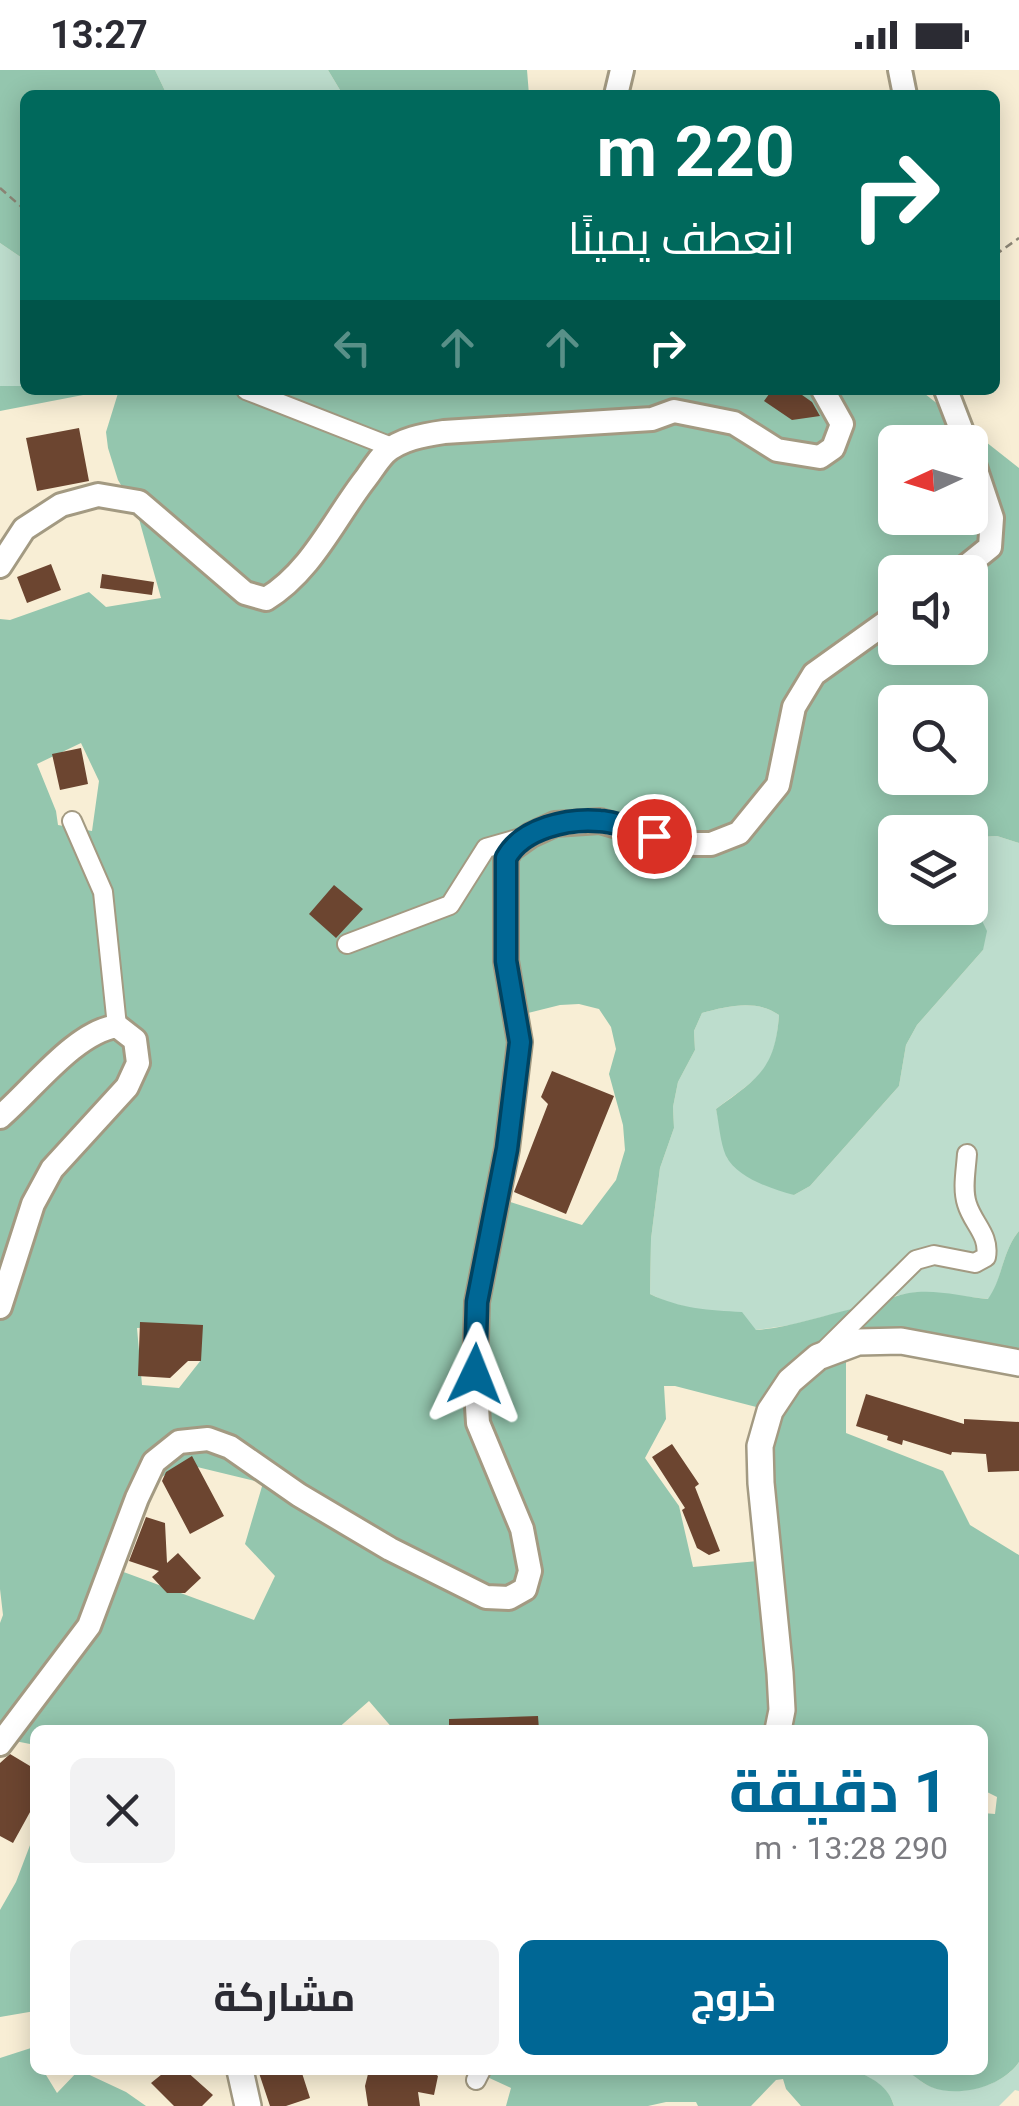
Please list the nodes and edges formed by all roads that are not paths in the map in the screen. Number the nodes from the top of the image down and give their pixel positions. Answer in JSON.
{"nodes":[{"id":1,"x":259,"y":395,"type":"edge"},
{"id":2,"x":826,"y":395,"type":"edge"},
{"id":3,"x":948,"y":395,"type":"edge"},
{"id":4,"x":959,"y":425,"type":"edge"},
{"id":5,"x":394,"y":448,"type":"junction"},
{"id":6,"x":988,"y":506,"type":"edge"},
{"id":7,"x":980,"y":555,"type":"edge"},
{"id":8,"x":0,"y":566,"type":"edge"},
{"id":9,"x":878,"y":628,"type":"edge"},
{"id":10,"x":72,"y":821,"type":"dead end"},
{"id":11,"x":532,"y":834,"type":"junction"},
{"id":12,"x":348,"y":944,"type":"dead end"},
{"id":13,"x":117,"y":1026,"type":"junction"},
{"id":14,"x":0,"y":1117,"type":"edge"},
{"id":15,"x":967,"y":1154,"type":"dead end"},
{"id":16,"x":0,"y":1306,"type":"edge"},
{"id":17,"x":818,"y":1357,"type":"junction"},
{"id":18,"x":1019,"y":1363,"type":"edge"},
{"id":19,"x":779,"y":1725,"type":"edge"},
{"id":20,"x":0,"y":1744,"type":"edge"},
{"id":21,"x":241,"y":2075,"type":"edge"},
{"id":22,"x":248,"y":2106,"type":"edge"}],
"edges":[{"from":1,"to":5,"type":"street"},
{"from":2,"to":5,"type":"street"},
{"from":3,"to":4,"type":"street"},
{"from":5,"to":8,"type":"street"},
{"from":6,"to":7,"type":"street"},
{"from":9,"to":11,"type":"street"},
{"from":10,"to":13,"type":"street"},
{"from":11,"to":12,"type":"street"},
{"from":11,"to":20,"type":"street"},
{"from":13,"to":14,"type":"street"},
{"from":13,"to":16,"type":"street"},
{"from":15,"to":17,"type":"street"},
{"from":17,"to":18,"type":"main road"},
{"from":17,"to":19,"type":"main road"},
{"from":21,"to":22,"type":"main road"}]}
